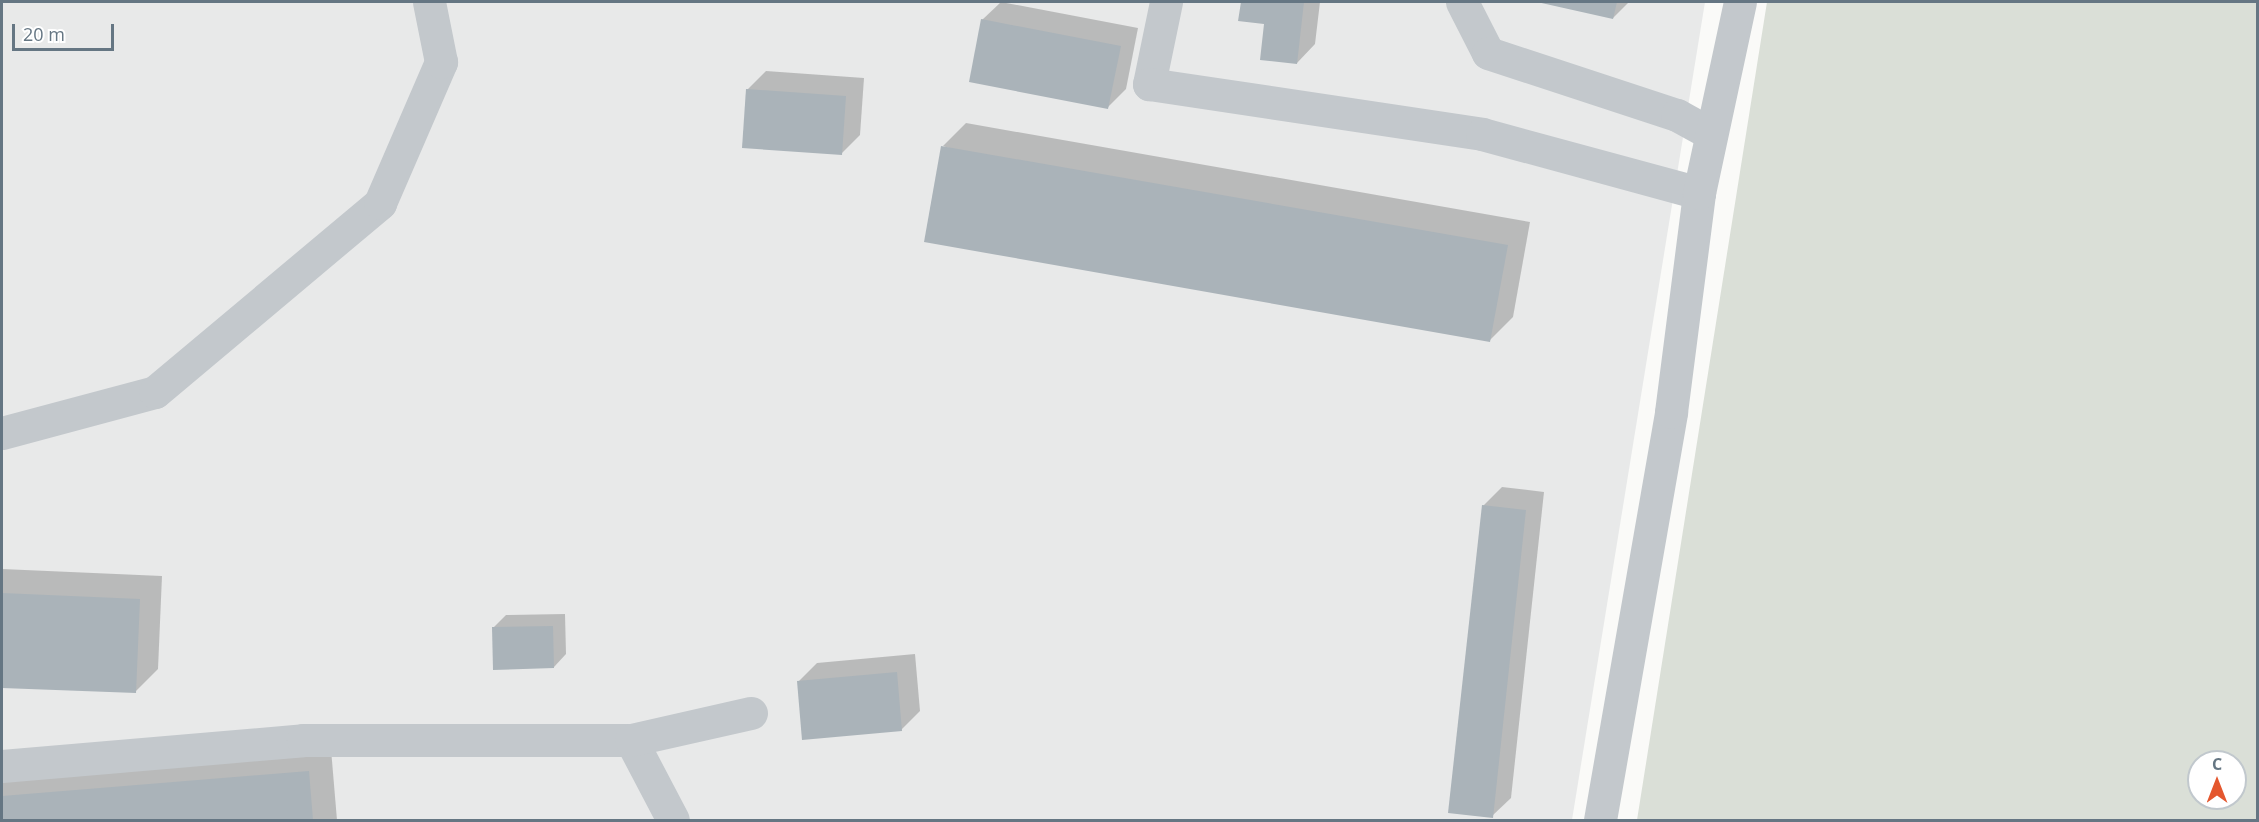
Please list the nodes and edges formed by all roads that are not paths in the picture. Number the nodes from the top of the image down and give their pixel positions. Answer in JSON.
{"nodes":[{"id":1,"x":429,"y":2,"type":"edge"},
{"id":2,"x":1166,"y":2,"type":"edge"},
{"id":3,"x":1462,"y":2,"type":"edge"},
{"id":4,"x":1740,"y":2,"type":"edge"},
{"id":5,"x":1711,"y":134,"type":"junction"},
{"id":6,"x":1698,"y":193,"type":"junction"},
{"id":7,"x":2,"y":433,"type":"edge"},
{"id":8,"x":751,"y":713,"type":"dead end"},
{"id":9,"x":631,"y":740,"type":"junction"},
{"id":10,"x":2,"y":766,"type":"edge"},
{"id":11,"x":673,"y":820,"type":"edge"},
{"id":12,"x":1600,"y":820,"type":"edge"}],
"edges":[{"from":1,"to":7,"type":"street"},
{"from":2,"to":6,"type":"street"},
{"from":3,"to":5,"type":"street"},
{"from":4,"to":5,"type":"street"},
{"from":5,"to":6,"type":"street"},
{"from":6,"to":12,"type":"street"},
{"from":8,"to":9,"type":"street"},
{"from":9,"to":10,"type":"street"},
{"from":9,"to":11,"type":"street"}]}
